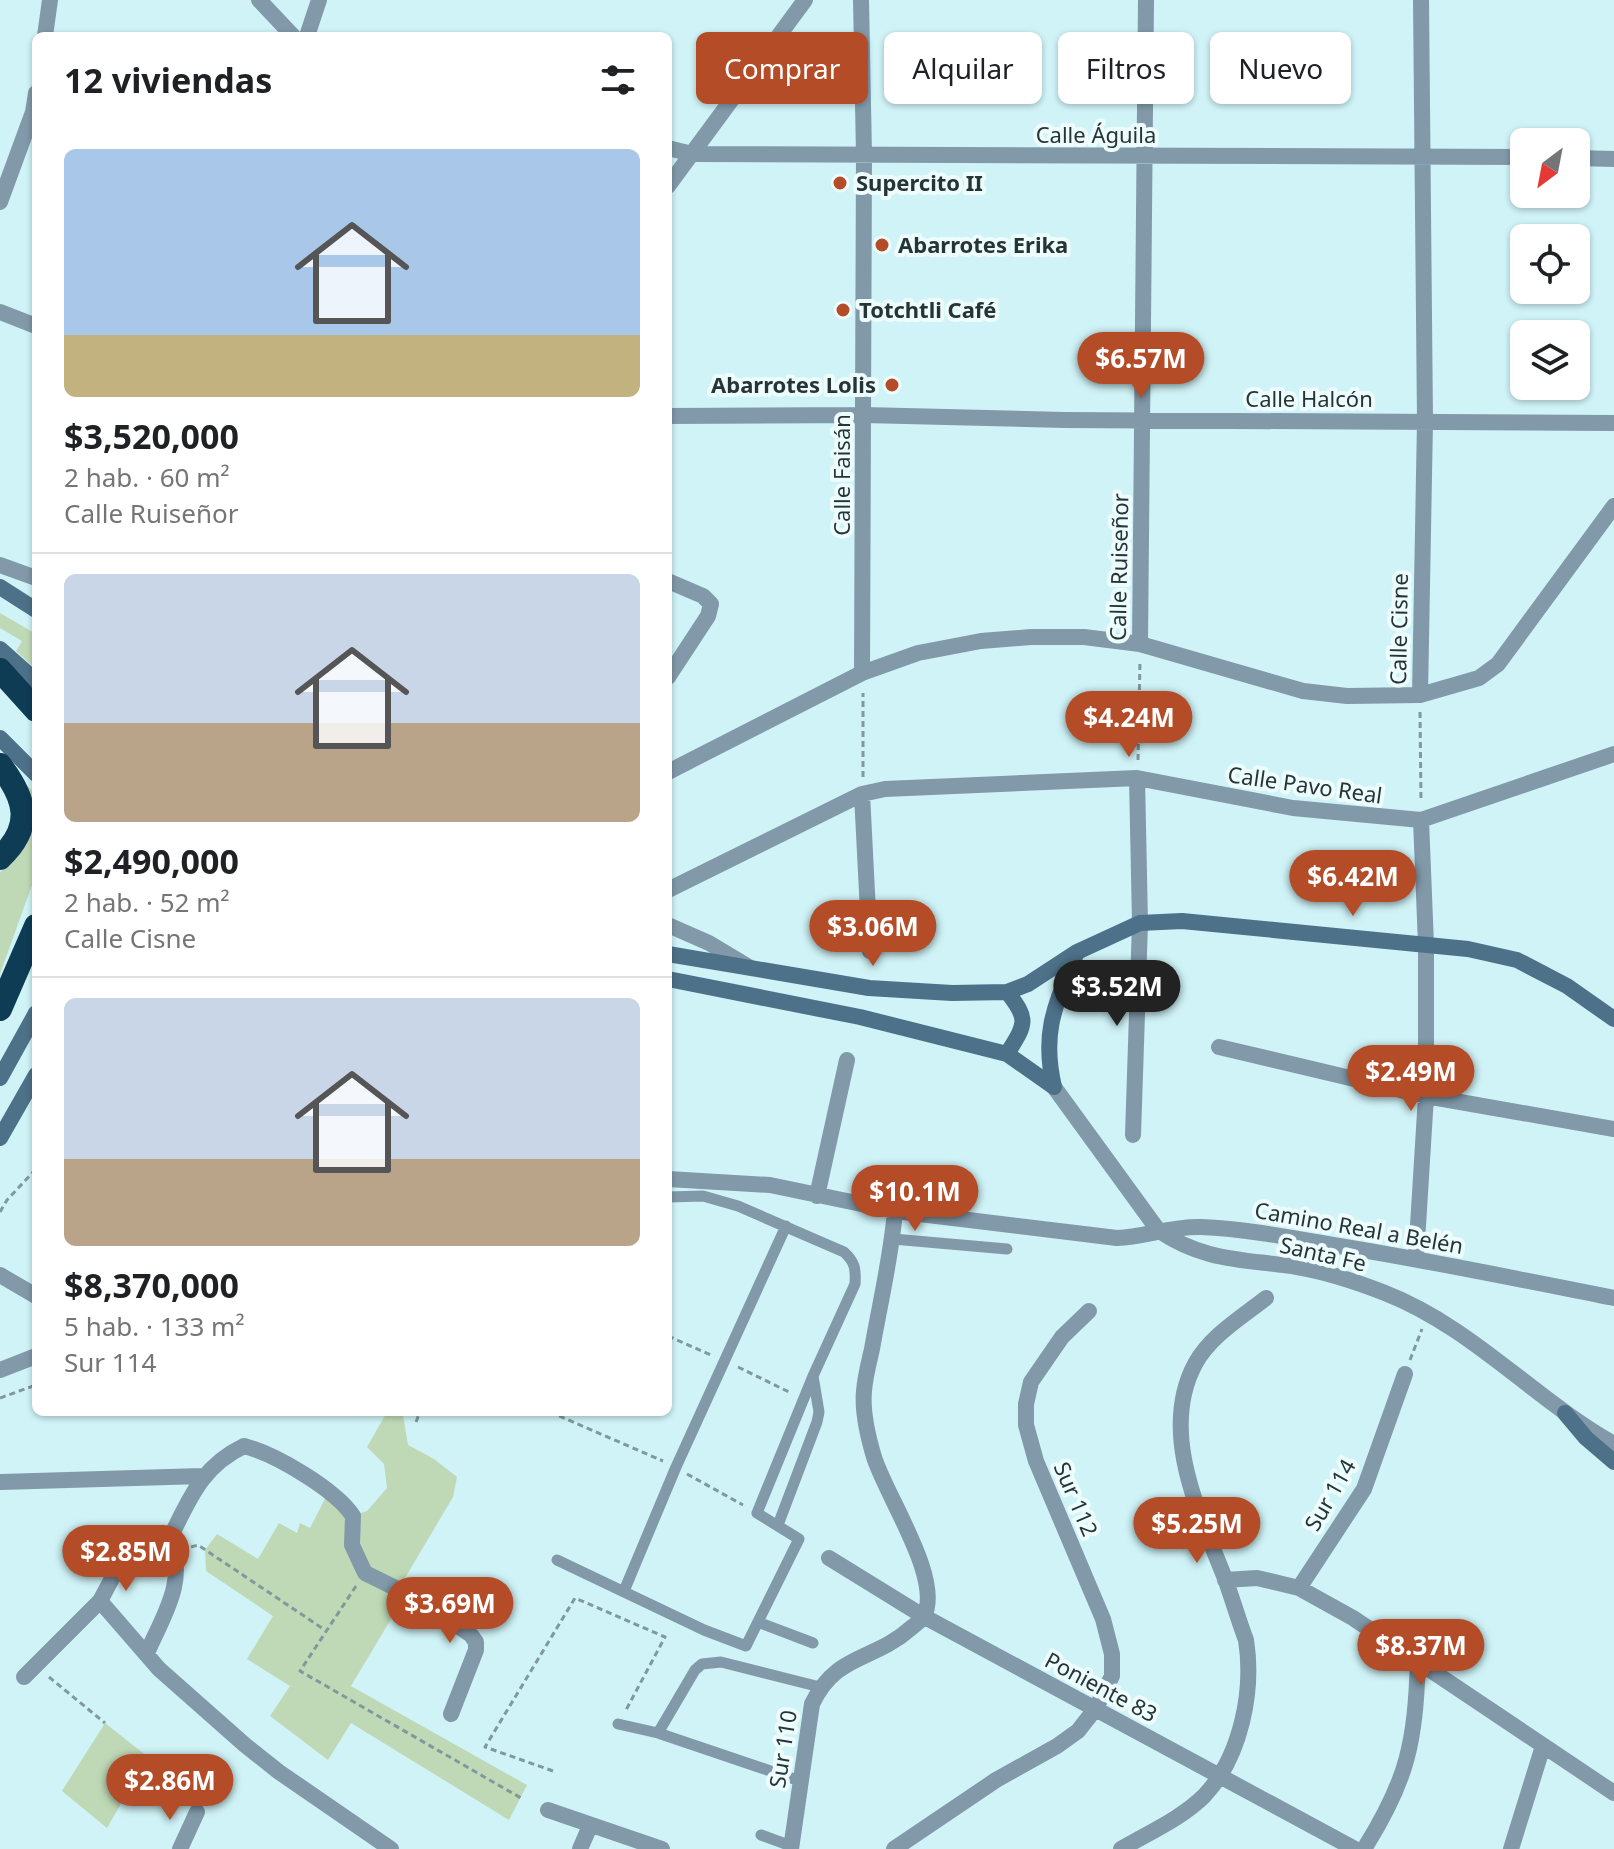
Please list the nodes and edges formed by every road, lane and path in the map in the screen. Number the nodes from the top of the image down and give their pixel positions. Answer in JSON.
{"nodes":[{"id":1,"x":50,"y":0,"type":"edge"},
{"id":2,"x":259,"y":0,"type":"edge"},
{"id":3,"x":319,"y":0,"type":"edge"},
{"id":4,"x":805,"y":0,"type":"edge"},
{"id":5,"x":861,"y":0,"type":"edge"},
{"id":6,"x":1146,"y":0,"type":"edge"},
{"id":7,"x":1421,"y":0,"type":"edge"},
{"id":8,"x":46,"y":32,"type":"edge"},
{"id":9,"x":289,"y":32,"type":"edge"},
{"id":10,"x":308,"y":32,"type":"edge"},
{"id":11,"x":32,"y":118,"type":"edge"},
{"id":12,"x":672,"y":149,"type":"edge"},
{"id":13,"x":692,"y":154,"type":"junction"},
{"id":14,"x":864,"y":155,"type":"junction"},
{"id":15,"x":1424,"y":156,"type":"junction"},
{"id":16,"x":1510,"y":157,"type":"edge"},
{"id":17,"x":1145,"y":158,"type":"junction"},
{"id":18,"x":1590,"y":158,"type":"edge"},
{"id":19,"x":1614,"y":159,"type":"edge"},
{"id":20,"x":672,"y":181,"type":"edge"},
{"id":21,"x":0,"y":202,"type":"edge"},
{"id":22,"x":0,"y":312,"type":"edge"},
{"id":23,"x":32,"y":324,"type":"edge"},
{"id":24,"x":864,"y":415,"type":"junction"},
{"id":25,"x":672,"y":416,"type":"edge"},
{"id":26,"x":1143,"y":420,"type":"junction"},
{"id":27,"x":1425,"y":421,"type":"junction"},
{"id":28,"x":1614,"y":423,"type":"edge"},
{"id":29,"x":1614,"y":506,"type":"edge"},
{"id":30,"x":0,"y":565,"type":"edge"},
{"id":31,"x":32,"y":577,"type":"edge"},
{"id":32,"x":672,"y":583,"type":"edge"},
{"id":33,"x":0,"y":587,"type":"edge"},
{"id":34,"x":32,"y":607,"type":"edge"},
{"id":35,"x":1140,"y":644,"type":"junction"},
{"id":36,"x":0,"y":649,"type":"edge"},
{"id":37,"x":0,"y":670,"type":"edge"},
{"id":38,"x":672,"y":671,"type":"edge"},
{"id":39,"x":862,"y":673,"type":"junction"},
{"id":40,"x":32,"y":677,"type":"edge"},
{"id":41,"x":1420,"y":695,"type":"junction"},
{"id":42,"x":32,"y":706,"type":"edge"},
{"id":43,"x":0,"y":738,"type":"edge"},
{"id":44,"x":1614,"y":754,"type":"edge"},
{"id":45,"x":0,"y":765,"type":"edge"},
{"id":46,"x":32,"y":770,"type":"edge"},
{"id":47,"x":672,"y":770,"type":"edge"},
{"id":48,"x":1137,"y":778,"type":"junction"},
{"id":49,"x":862,"y":794,"type":"junction"},
{"id":50,"x":1421,"y":820,"type":"junction"},
{"id":51,"x":0,"y":858,"type":"edge"},
{"id":52,"x":672,"y":888,"type":"edge"},
{"id":53,"x":1140,"y":923,"type":"junction"},
{"id":54,"x":672,"y":927,"type":"edge"},
{"id":55,"x":32,"y":935,"type":"edge"},
{"id":56,"x":1426,"y":945,"type":"junction"},
{"id":57,"x":870,"y":951,"type":"dead end"},
{"id":58,"x":1077,"y":952,"type":"junction"},
{"id":59,"x":672,"y":955,"type":"edge"},
{"id":60,"x":750,"y":968,"type":"junction"},
{"id":61,"x":672,"y":980,"type":"edge"},
{"id":62,"x":1007,"y":992,"type":"junction"},
{"id":63,"x":0,"y":1009,"type":"edge"},
{"id":64,"x":1614,"y":1019,"type":"edge"},
{"id":65,"x":32,"y":1020,"type":"edge"},
{"id":66,"x":1219,"y":1047,"type":"dead end"},
{"id":67,"x":1007,"y":1054,"type":"junction"},
{"id":68,"x":847,"y":1060,"type":"dead end"},
{"id":69,"x":0,"y":1078,"type":"edge"},
{"id":70,"x":32,"y":1082,"type":"edge"},
{"id":71,"x":1054,"y":1087,"type":"junction"},
{"id":72,"x":1426,"y":1096,"type":"junction"},
{"id":73,"x":1614,"y":1129,"type":"edge"},
{"id":74,"x":1133,"y":1135,"type":"dead end"},
{"id":75,"x":0,"y":1138,"type":"edge"},
{"id":76,"x":32,"y":1173,"type":"edge"},
{"id":77,"x":672,"y":1179,"type":"edge"},
{"id":78,"x":817,"y":1196,"type":"junction"},
{"id":79,"x":672,"y":1197,"type":"edge"},
{"id":80,"x":895,"y":1211,"type":"junction"},
{"id":81,"x":0,"y":1212,"type":"edge"},
{"id":82,"x":786,"y":1226,"type":"junction"},
{"id":83,"x":1158,"y":1230,"type":"junction"},
{"id":84,"x":893,"y":1239,"type":"junction"},
{"id":85,"x":1007,"y":1249,"type":"dead end"},
{"id":86,"x":1416,"y":1258,"type":"junction"},
{"id":87,"x":0,"y":1275,"type":"edge"},
{"id":88,"x":32,"y":1292,"type":"edge"},
{"id":89,"x":1266,"y":1298,"type":"dead end"},
{"id":90,"x":1614,"y":1298,"type":"edge"},
{"id":91,"x":1089,"y":1311,"type":"dead end"},
{"id":92,"x":1428,"y":1313,"type":"junction"},
{"id":93,"x":672,"y":1338,"type":"edge"},
{"id":94,"x":32,"y":1358,"type":"edge"},
{"id":95,"x":726,"y":1361,"type":"junction"},
{"id":96,"x":0,"y":1370,"type":"edge"},
{"id":97,"x":1405,"y":1374,"type":"joint"},
{"id":98,"x":813,"y":1376,"type":"junction"},
{"id":99,"x":32,"y":1386,"type":"edge"},
{"id":100,"x":0,"y":1398,"type":"edge"},
{"id":101,"x":803,"y":1399,"type":"junction"},
{"id":102,"x":1565,"y":1413,"type":"junction"},
{"id":103,"x":418,"y":1416,"type":"edge"},
{"id":104,"x":559,"y":1416,"type":"edge"},
{"id":105,"x":416,"y":1422,"type":"dead end"},
{"id":106,"x":1614,"y":1444,"type":"edge"},
{"id":107,"x":1614,"y":1462,"type":"edge"},
{"id":108,"x":676,"y":1467,"type":"junction"},
{"id":109,"x":202,"y":1476,"type":"junction"},
{"id":110,"x":1,"y":1482,"type":"edge"},
{"id":111,"x":757,"y":1513,"type":"junction"},
{"id":112,"x":778,"y":1525,"type":"junction"},
{"id":113,"x":170,"y":1546,"type":"junction"},
{"id":114,"x":829,"y":1558,"type":"dead end"},
{"id":115,"x":557,"y":1560,"type":"dead end"},
{"id":116,"x":365,"y":1573,"type":"junction"},
{"id":117,"x":1225,"y":1580,"type":"junction"},
{"id":118,"x":1299,"y":1588,"type":"junction"},
{"id":119,"x":624,"y":1591,"type":"junction"},
{"id":120,"x":100,"y":1601,"type":"junction"},
{"id":121,"x":923,"y":1616,"type":"junction"},
{"id":122,"x":758,"y":1622,"type":"junction"},
{"id":123,"x":325,"y":1630,"type":"junction"},
{"id":124,"x":813,"y":1643,"type":"dead end"},
{"id":125,"x":147,"y":1653,"type":"junction"},
{"id":126,"x":1418,"y":1661,"type":"junction"},
{"id":127,"x":28,"y":1671,"type":"joint"},
{"id":128,"x":820,"y":1687,"type":"junction"},
{"id":129,"x":1096,"y":1708,"type":"junction"},
{"id":130,"x":451,"y":1714,"type":"dead end"},
{"id":131,"x":105,"y":1723,"type":"dead end"},
{"id":132,"x":618,"y":1724,"type":"joint"},
{"id":133,"x":658,"y":1733,"type":"junction"},
{"id":134,"x":1543,"y":1746,"type":"junction"},
{"id":135,"x":553,"y":1771,"type":"dead end"},
{"id":136,"x":1219,"y":1776,"type":"junction"},
{"id":137,"x":800,"y":1781,"type":"junction"},
{"id":138,"x":1614,"y":1793,"type":"edge"},
{"id":139,"x":521,"y":1798,"type":"dead end"},
{"id":140,"x":548,"y":1810,"type":"dead end"},
{"id":141,"x":197,"y":1812,"type":"dead end"},
{"id":142,"x":590,"y":1826,"type":"junction"},
{"id":143,"x":761,"y":1835,"type":"dead end"},
{"id":144,"x":791,"y":1847,"type":"edge"},
{"id":145,"x":180,"y":1849,"type":"edge"},
{"id":146,"x":391,"y":1849,"type":"edge"},
{"id":147,"x":580,"y":1849,"type":"edge"},
{"id":148,"x":662,"y":1849,"type":"edge"},
{"id":149,"x":894,"y":1849,"type":"edge"},
{"id":150,"x":1121,"y":1849,"type":"edge"},
{"id":151,"x":1355,"y":1849,"type":"edge"},
{"id":152,"x":1364,"y":1849,"type":"edge"},
{"id":153,"x":1511,"y":1849,"type":"edge"}],
"edges":[{"from":1,"to":8,"type":"street"},
{"from":2,"to":9,"type":"street"},
{"from":3,"to":10,"type":"street"},
{"from":4,"to":13,"type":"street"},
{"from":5,"to":14,"type":"street","name":"Calle Faisán"},
{"from":6,"to":17,"type":"street","name":"Calle Ruiseñor"},
{"from":7,"to":15,"type":"street","name":"Calle Cisne"},
{"from":11,"to":21,"type":"street"},
{"from":12,"to":13,"type":"street","name":"Calle Águila"},
{"from":13,"to":14,"type":"street","name":"Calle Águila"},
{"from":13,"to":20,"type":"street"},
{"from":14,"to":17,"type":"street","name":"Calle Águila"},
{"from":14,"to":24,"type":"street","name":"Calle Faisán"},
{"from":15,"to":16,"type":"street","name":"Calle Águila"},
{"from":15,"to":17,"type":"street","name":"Calle Águila"},
{"from":15,"to":27,"type":"street","name":"Calle Cisne"},
{"from":17,"to":26,"type":"street","name":"Calle Ruiseñor"},
{"from":18,"to":19,"type":"street"},
{"from":22,"to":23,"type":"street"},
{"from":24,"to":25,"type":"street","name":"Calle Halcón"},
{"from":24,"to":26,"type":"street","name":"Calle Halcón"},
{"from":24,"to":39,"type":"street","name":"Calle Faisán"},
{"from":26,"to":27,"type":"street","name":"Calle Halcón"},
{"from":26,"to":35,"type":"street","name":"Calle Ruiseñor"},
{"from":27,"to":28,"type":"street","name":"Calle Halcón"},
{"from":27,"to":41,"type":"street","name":"Calle Cisne"},
{"from":29,"to":41,"type":"street"},
{"from":30,"to":31,"type":"street"},
{"from":32,"to":38,"type":"street"},
{"from":33,"to":34,"type":"main road"},
{"from":35,"to":39,"type":"street"},
{"from":35,"to":41,"type":"street"},
{"from":35,"to":48,"type":"path","name":"Calle Ruiseñor"},
{"from":36,"to":40,"type":"main road"},
{"from":37,"to":42,"type":"highway"},
{"from":39,"to":47,"type":"street"},
{"from":39,"to":49,"type":"path"},
{"from":41,"to":50,"type":"path","name":"Calle Cisne"},
{"from":43,"to":46,"type":"main road"},
{"from":44,"to":50,"type":"street","name":"Calle Pavo Real"},
{"from":45,"to":51,"type":"highway"},
{"from":48,"to":49,"type":"street","name":"Calle Pavo Real"},
{"from":48,"to":50,"type":"street","name":"Calle Pavo Real"},
{"from":48,"to":53,"type":"street"},
{"from":49,"to":52,"type":"street","name":"Calle Pavo Real"},
{"from":49,"to":57,"type":"street"},
{"from":50,"to":56,"type":"street"},
{"from":53,"to":56,"type":"main road"},
{"from":53,"to":58,"type":"main road"},
{"from":53,"to":74,"type":"street"},
{"from":54,"to":60,"type":"street"},
{"from":55,"to":63,"type":"highway"},
{"from":56,"to":64,"type":"main road"},
{"from":56,"to":72,"type":"street"},
{"from":58,"to":62,"type":"main road"},
{"from":58,"to":71,"type":"main road"},
{"from":59,"to":60,"type":"main road"},
{"from":60,"to":62,"type":"main road"},
{"from":61,"to":67,"type":"main road"},
{"from":62,"to":67,"type":"main road"},
{"from":65,"to":69,"type":"main road"},
{"from":66,"to":72,"type":"street"},
{"from":67,"to":71,"type":"main road"},
{"from":68,"to":78,"type":"street"},
{"from":70,"to":75,"type":"main road"},
{"from":71,"to":83,"type":"street","name":"Santa Fe"},
{"from":72,"to":73,"type":"street"},
{"from":72,"to":86,"type":"street"},
{"from":76,"to":81,"type":"path"},
{"from":77,"to":78,"type":"street","name":"Camino Real a Belén"},
{"from":78,"to":80,"type":"street","name":"Camino Real a Belén"},
{"from":79,"to":82,"type":"lane"},
{"from":80,"to":83,"type":"street","name":"Camino Real a Belén"},
{"from":80,"to":84,"type":"street"},
{"from":82,"to":95,"type":"lane"},
{"from":82,"to":98,"type":"lane"},
{"from":83,"to":86,"type":"street","name":"Camino Real a Belén"},
{"from":83,"to":92,"type":"street","name":"Santa Fe"},
{"from":84,"to":85,"type":"lane"},
{"from":84,"to":121,"type":"street"},
{"from":86,"to":90,"type":"street","name":"Camino Real a Belén"},
{"from":87,"to":88,"type":"street"},
{"from":89,"to":117,"type":"street"},
{"from":91,"to":129,"type":"street","name":"Sur 112"},
{"from":92,"to":97,"type":"path"},
{"from":92,"to":102,"type":"street","name":"Santa Fe"},
{"from":93,"to":95,"type":"path"},
{"from":94,"to":96,"type":"street"},
{"from":95,"to":101,"type":"path"},
{"from":95,"to":108,"type":"lane"},
{"from":97,"to":118,"type":"street","name":"Sur 114"},
{"from":98,"to":101,"type":"lane"},
{"from":98,"to":112,"type":"lane"},
{"from":99,"to":100,"type":"path"},
{"from":101,"to":111,"type":"lane"},
{"from":102,"to":106,"type":"street","name":"Santa Fe"},
{"from":102,"to":107,"type":"main road"},
{"from":103,"to":105,"type":"path"},
{"from":104,"to":108,"type":"path"},
{"from":108,"to":111,"type":"path"},
{"from":108,"to":119,"type":"lane"},
{"from":109,"to":110,"type":"street"},
{"from":109,"to":113,"type":"street"},
{"from":109,"to":116,"type":"street"},
{"from":111,"to":112,"type":"lane"},
{"from":112,"to":122,"type":"lane"},
{"from":113,"to":120,"type":"street"},
{"from":113,"to":123,"type":"path"},
{"from":113,"to":125,"type":"street"},
{"from":114,"to":121,"type":"street","name":"Poniente 83"},
{"from":115,"to":119,"type":"lane"},
{"from":116,"to":123,"type":"path"},
{"from":116,"to":130,"type":"street"},
{"from":117,"to":118,"type":"street"},
{"from":117,"to":136,"type":"street"},
{"from":118,"to":126,"type":"street"},
{"from":119,"to":122,"type":"lane"},
{"from":120,"to":125,"type":"street"},
{"from":120,"to":127,"type":"street"},
{"from":121,"to":128,"type":"street","name":"Sur 110"},
{"from":121,"to":129,"type":"street","name":"Poniente 83"},
{"from":122,"to":124,"type":"lane"},
{"from":123,"to":139,"type":"path"},
{"from":125,"to":146,"type":"street"},
{"from":126,"to":134,"type":"street"},
{"from":126,"to":152,"type":"street"},
{"from":127,"to":131,"type":"path"},
{"from":128,"to":133,"type":"lane"},
{"from":128,"to":137,"type":"street","name":"Sur 110"},
{"from":129,"to":136,"type":"street","name":"Poniente 83"},
{"from":129,"to":149,"type":"street","name":"Sur 112"},
{"from":132,"to":133,"type":"lane"},
{"from":132,"to":135,"type":"path"},
{"from":133,"to":137,"type":"lane"},
{"from":134,"to":138,"type":"street"},
{"from":134,"to":153,"type":"street"},
{"from":136,"to":150,"type":"street"},
{"from":136,"to":151,"type":"street","name":"Poniente 83"},
{"from":137,"to":144,"type":"street","name":"Sur 110"},
{"from":140,"to":142,"type":"street"},
{"from":141,"to":145,"type":"street"},
{"from":142,"to":147,"type":"street"},
{"from":142,"to":148,"type":"street"},
{"from":143,"to":144,"type":"lane"}]}
